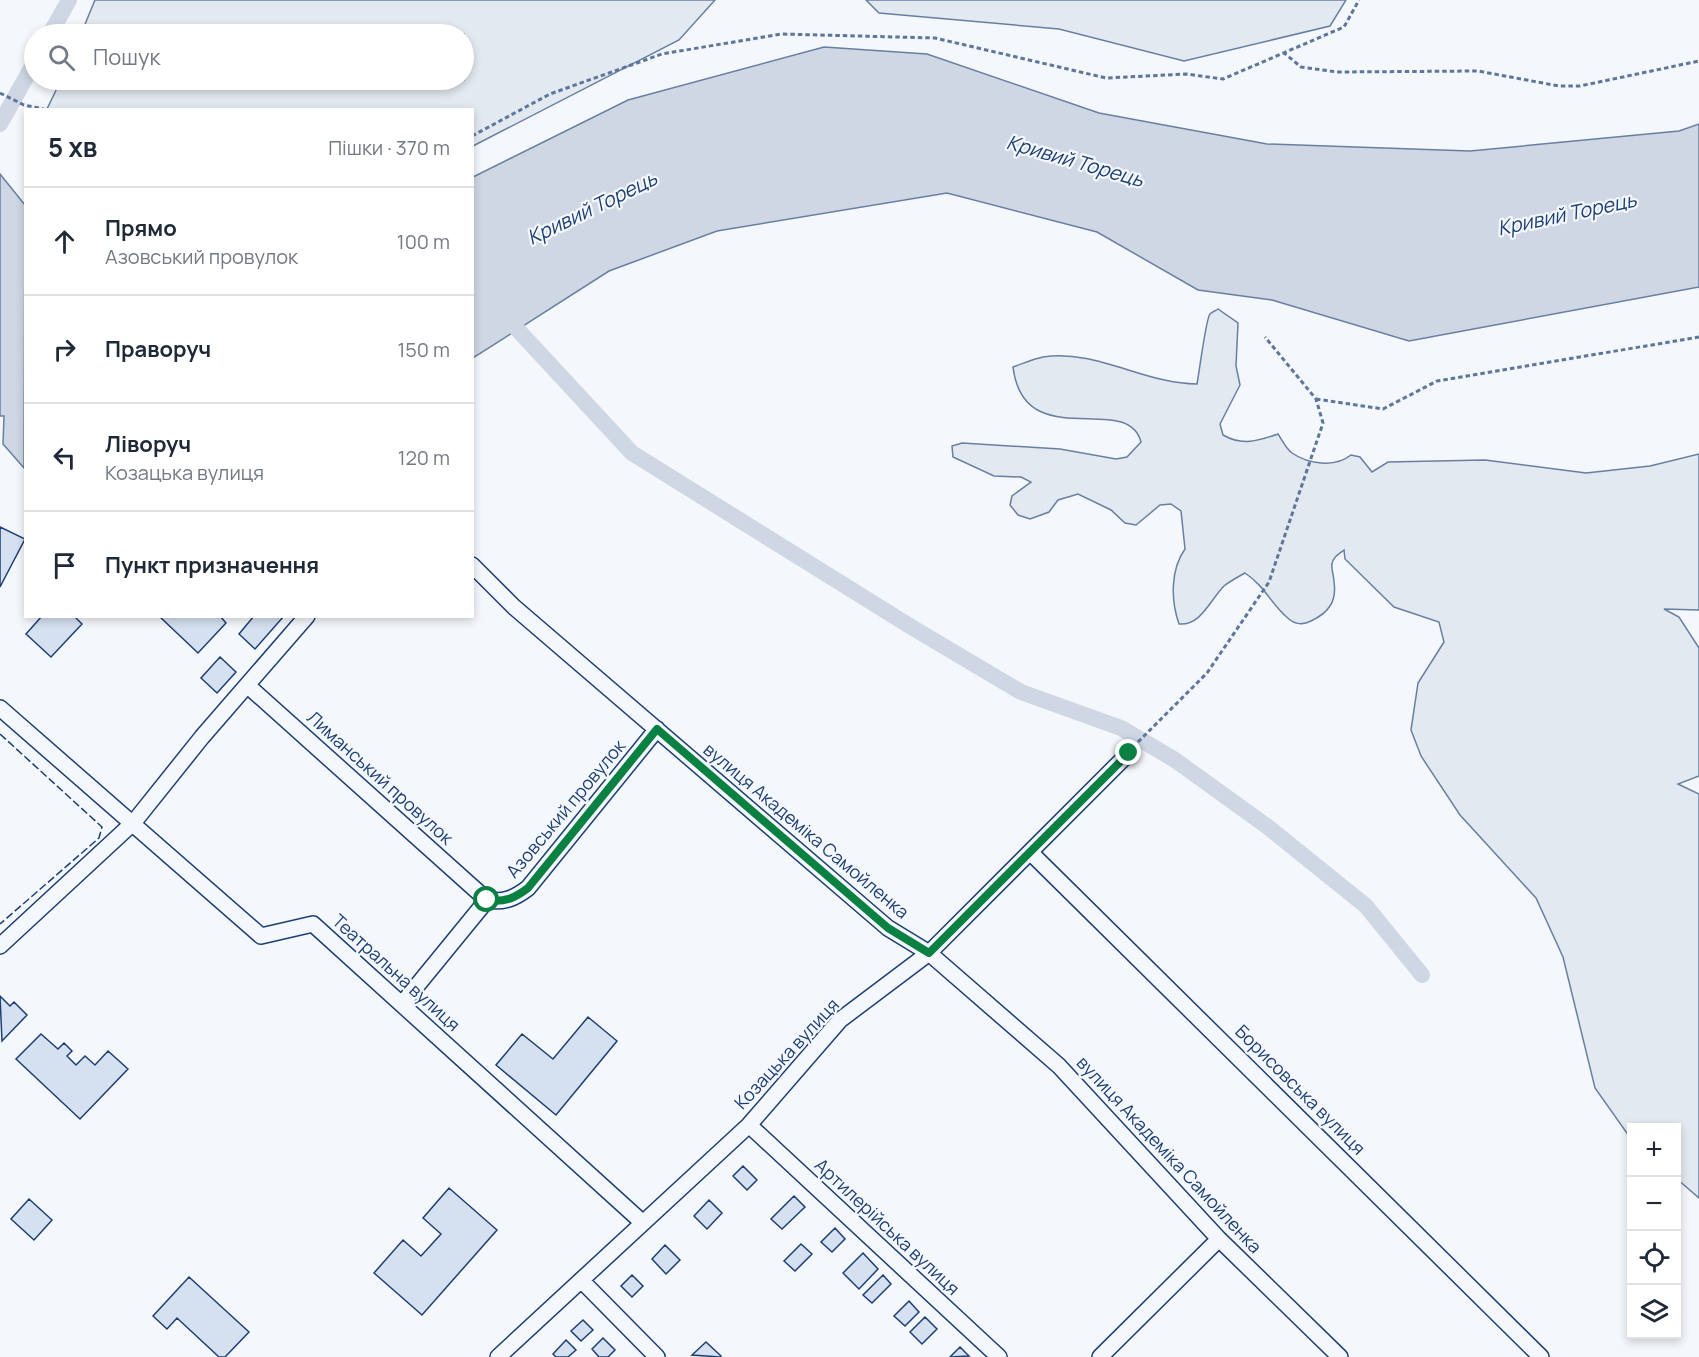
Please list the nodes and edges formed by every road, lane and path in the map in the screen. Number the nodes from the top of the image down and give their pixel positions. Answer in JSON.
{"nodes":[{"id":1,"x":1359,"y":0,"type":"edge"},
{"id":2,"x":1283,"y":52,"type":"junction"},
{"id":3,"x":1699,"y":61,"type":"edge"},
{"id":4,"x":2,"y":95,"type":"edge"},
{"id":5,"x":38,"y":108,"type":"edge"},
{"id":6,"x":474,"y":135,"type":"edge"},
{"id":7,"x":1265,"y":337,"type":"dead end"},
{"id":8,"x":1699,"y":337,"type":"edge"},
{"id":9,"x":1316,"y":399,"type":"junction"},
{"id":10,"x":474,"y":567,"type":"edge"},
{"id":11,"x":305,"y":618,"type":"edge"},
{"id":12,"x":248,"y":685,"type":"junction"},
{"id":13,"x":0,"y":708,"type":"edge"},
{"id":14,"x":657,"y":729,"type":"junction"},
{"id":15,"x":1132,"y":749,"type":"joint"},
{"id":16,"x":134,"y":822,"type":"junction"},
{"id":17,"x":1030,"y":852,"type":"junction"},
{"id":18,"x":487,"y":900,"type":"junction"},
{"id":19,"x":0,"y":946,"type":"edge"},
{"id":20,"x":929,"y":953,"type":"junction"},
{"id":21,"x":402,"y":1005,"type":"junction"},
{"id":22,"x":749,"y":1125,"type":"junction"},
{"id":23,"x":643,"y":1222,"type":"junction"},
{"id":24,"x":1219,"y":1239,"type":"junction"},
{"id":25,"x":581,"y":1280,"type":"junction"},
{"id":26,"x":498,"y":1357,"type":"edge"},
{"id":27,"x":657,"y":1357,"type":"edge"},
{"id":28,"x":999,"y":1357,"type":"edge"},
{"id":29,"x":1100,"y":1357,"type":"edge"},
{"id":30,"x":1341,"y":1357,"type":"edge"},
{"id":31,"x":1541,"y":1357,"type":"edge"}],
"edges":[{"from":1,"to":2,"type":"path"},
{"from":2,"to":3,"type":"path"},
{"from":2,"to":6,"type":"path"},
{"from":4,"to":5,"type":"path"},
{"from":7,"to":9,"type":"path"},
{"from":8,"to":9,"type":"path"},
{"from":9,"to":15,"type":"path"},
{"from":10,"to":14,"type":"street","name":"вулиця Академіка Самойленка"},
{"from":11,"to":12,"type":"street"},
{"from":12,"to":16,"type":"street"},
{"from":12,"to":18,"type":"street","name":"Лиманський провулок"},
{"from":13,"to":16,"type":"street","name":"Театральна вулиця"},
{"from":14,"to":18,"type":"street","name":"Азовський провулок"},
{"from":14,"to":20,"type":"street","name":"вулиця Академіка Самойленка"},
{"from":15,"to":17,"type":"street","name":"Козацька вулиця"},
{"from":16,"to":19,"type":"street"},
{"from":16,"to":21,"type":"street","name":"Театральна вулиця"},
{"from":17,"to":20,"type":"street","name":"Козацька вулиця"},
{"from":17,"to":31,"type":"street","name":"Борисовська вулиця"},
{"from":18,"to":21,"type":"street"},
{"from":20,"to":22,"type":"street","name":"Козацька вулиця"},
{"from":20,"to":24,"type":"street","name":"вулиця Академіка Самойленка"},
{"from":21,"to":23,"type":"street","name":"Театральна вулиця"},
{"from":22,"to":23,"type":"street","name":"Козацька вулиця"},
{"from":22,"to":28,"type":"street","name":"Артилерійська вулиця"},
{"from":23,"to":25,"type":"street","name":"Козацька вулиця"},
{"from":24,"to":29,"type":"street"},
{"from":24,"to":30,"type":"street","name":"вулиця Академіка Самойленка"},
{"from":25,"to":26,"type":"street","name":"Козацька вулиця"},
{"from":25,"to":27,"type":"street"}]}
